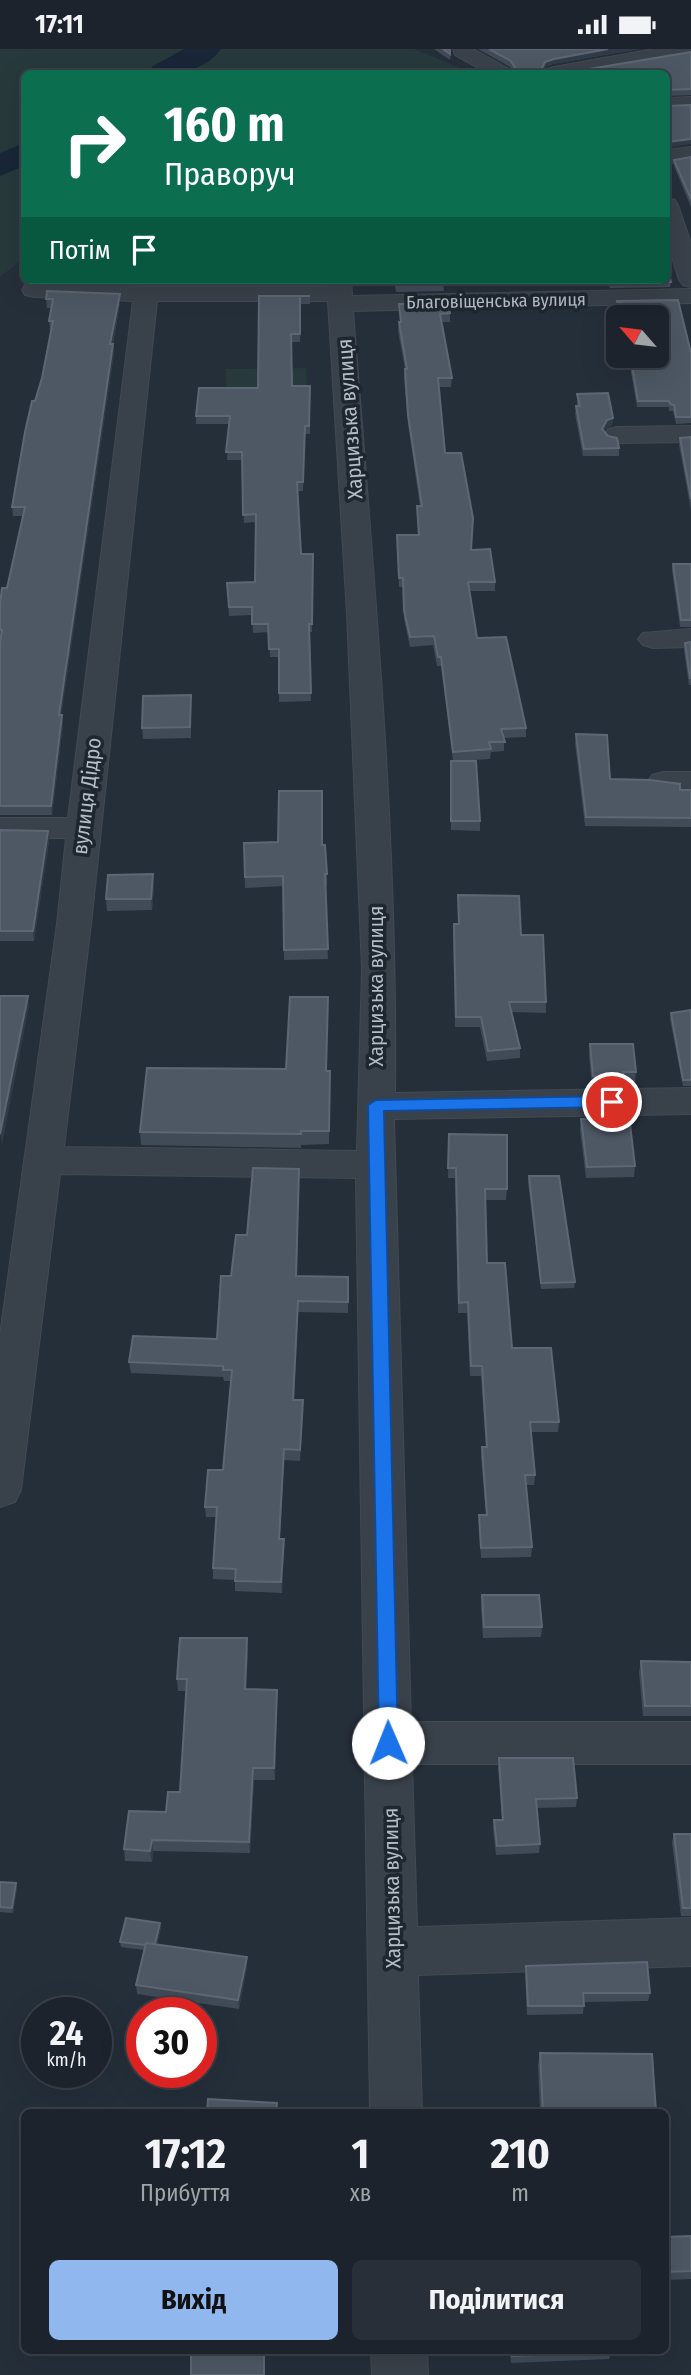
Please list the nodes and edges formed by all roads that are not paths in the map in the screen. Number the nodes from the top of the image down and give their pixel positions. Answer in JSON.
{"nodes":[{"id":1,"x":463,"y":49,"type":"edge"},
{"id":2,"x":691,"y":50,"type":"edge"},
{"id":3,"x":497,"y":70,"type":"edge"},
{"id":4,"x":569,"y":70,"type":"edge"},
{"id":5,"x":691,"y":103,"type":"edge"},
{"id":6,"x":670,"y":104,"type":"edge"},
{"id":7,"x":691,"y":154,"type":"edge"},
{"id":8,"x":670,"y":157,"type":"edge"},
{"id":9,"x":670,"y":214,"type":"edge"},
{"id":10,"x":691,"y":280,"type":"edge"},
{"id":11,"x":34,"y":290,"type":"dead end"},
{"id":12,"x":340,"y":293,"type":"edge"},
{"id":13,"x":146,"y":294,"type":"junction"},
{"id":14,"x":691,"y":296,"type":"edge"},
{"id":15,"x":691,"y":434,"type":"edge"},
{"id":16,"x":617,"y":435,"type":"edge"},
{"id":17,"x":691,"y":638,"type":"edge"},
{"id":18,"x":653,"y":639,"type":"dead end"},
{"id":19,"x":0,"y":828,"type":"edge"},
{"id":20,"x":83,"y":828,"type":"junction"},
{"id":21,"x":691,"y":1101,"type":"edge"},
{"id":22,"x":376,"y":1105,"type":"junction"},
{"id":23,"x":43,"y":1160,"type":"junction"},
{"id":24,"x":375,"y":1165,"type":"junction"},
{"id":25,"x":0,"y":1490,"type":"edge"},
{"id":26,"x":388,"y":1743,"type":"junction"},
{"id":27,"x":691,"y":1743,"type":"edge"},
{"id":28,"x":691,"y":1942,"type":"edge"},
{"id":29,"x":394,"y":1952,"type":"junction"},
{"id":30,"x":396,"y":2109,"type":"edge"},
{"id":31,"x":399,"y":2354,"type":"edge"},
{"id":32,"x":400,"y":2375,"type":"edge"}],
"edges":[{"from":1,"to":3,"type":"street"},
{"from":2,"to":4,"type":"street"},
{"from":5,"to":6,"type":"street"},
{"from":7,"to":8,"type":"street"},
{"from":9,"to":10,"type":"street"},
{"from":11,"to":13,"type":"street"},
{"from":12,"to":13,"type":"street"},
{"from":12,"to":14,"type":"street","name":"Благовіщенська вулиця"},
{"from":12,"to":22,"type":"street","name":"Харцизька вулиця"},
{"from":13,"to":20,"type":"street","name":"вулиця Дідро"},
{"from":15,"to":16,"type":"street"},
{"from":17,"to":18,"type":"street"},
{"from":19,"to":20,"type":"street"},
{"from":20,"to":23,"type":"street","name":"вулиця Дідро"},
{"from":21,"to":22,"type":"street"},
{"from":22,"to":24,"type":"street","name":"Харцизька вулиця"},
{"from":23,"to":24,"type":"street"},
{"from":23,"to":25,"type":"street","name":"вулиця Дідро"},
{"from":24,"to":26,"type":"street","name":"Харцизька вулиця"},
{"from":26,"to":27,"type":"street"},
{"from":26,"to":29,"type":"street","name":"Харцизька вулиця"},
{"from":28,"to":29,"type":"street"},
{"from":29,"to":30,"type":"street","name":"Харцизька вулиця"},
{"from":31,"to":32,"type":"street"}]}
